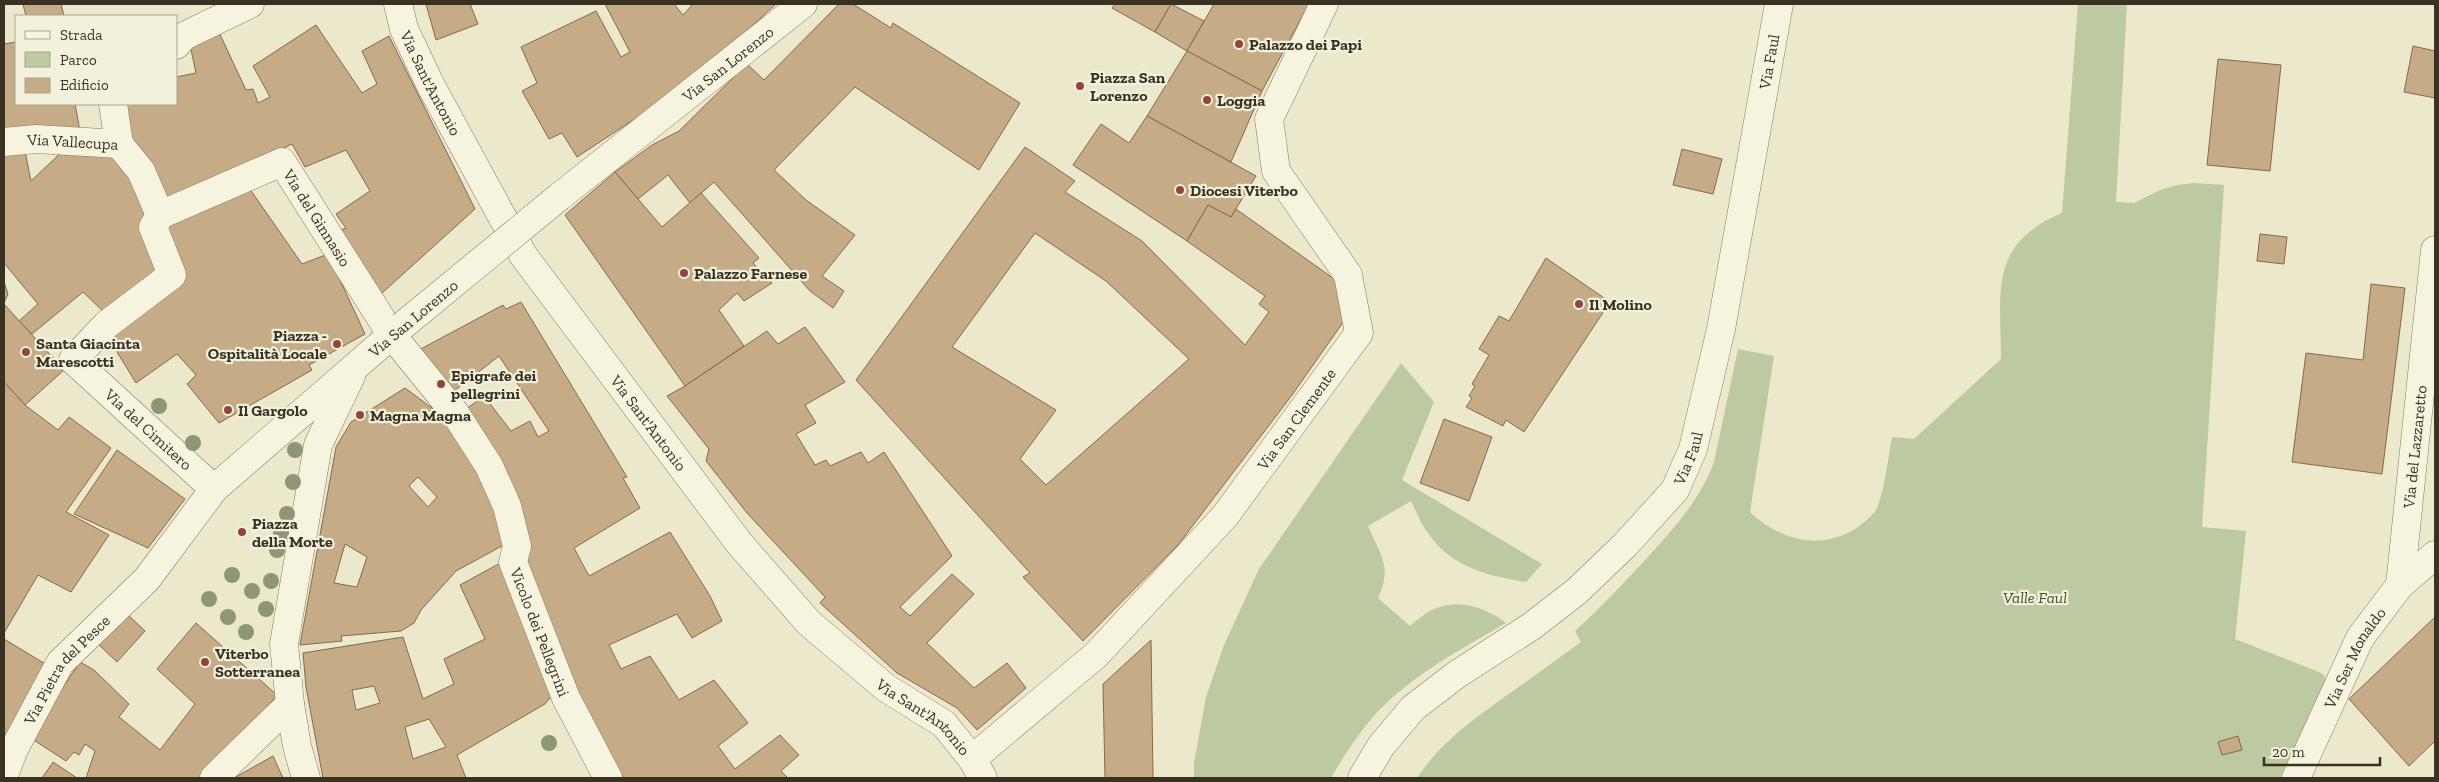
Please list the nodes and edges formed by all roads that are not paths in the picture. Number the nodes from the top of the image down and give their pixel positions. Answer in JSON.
{"nodes":[{"id":1,"x":250,"y":4,"type":"edge"},
{"id":2,"x":398,"y":4,"type":"edge"},
{"id":3,"x":803,"y":4,"type":"edge"},
{"id":4,"x":1324,"y":4,"type":"edge"},
{"id":5,"x":1779,"y":4,"type":"edge"},
{"id":6,"x":178,"y":42,"type":"edge"},
{"id":7,"x":113,"y":105,"type":"edge"},
{"id":8,"x":4,"y":142,"type":"edge"},
{"id":9,"x":119,"y":144,"type":"junction"},
{"id":10,"x":160,"y":215,"type":"junction"},
{"id":11,"x":2435,"y":250,"type":"edge"},
{"id":12,"x":396,"y":330,"type":"junction"},
{"id":13,"x":356,"y":366,"type":"junction"},
{"id":14,"x":214,"y":489,"type":"junction"},
{"id":15,"x":2435,"y":555,"type":"edge"},
{"id":16,"x":2400,"y":585,"type":"junction"},
{"id":17,"x":290,"y":704,"type":"junction"},
{"id":18,"x":978,"y":769,"type":"edge"},
{"id":19,"x":4,"y":775,"type":"edge"},
{"id":20,"x":214,"y":778,"type":"edge"},
{"id":21,"x":306,"y":778,"type":"edge"},
{"id":22,"x":608,"y":778,"type":"edge"},
{"id":23,"x":1362,"y":778,"type":"edge"},
{"id":24,"x":2296,"y":778,"type":"edge"}],
"edges":[{"from":1,"to":6,"type":"street"},
{"from":2,"to":18,"type":"street","name":"Via Sant'Antonio"},
{"from":3,"to":12,"type":"street","name":"Via San Lorenzo","bridge":true},
{"from":4,"to":18,"type":"street","name":"Via San Clemente"},
{"from":5,"to":23,"type":"street","name":"Via Faul"},
{"from":7,"to":9,"type":"street"},
{"from":8,"to":9,"type":"street","name":"Via Vallecupa"},
{"from":9,"to":10,"type":"street","name":"Via Vallecupa"},
{"from":10,"to":12,"type":"street","name":"Via del Ginnasio"},
{"from":10,"to":14,"type":"street","name":"Via del Cimitero"},
{"from":11,"to":16,"type":"street","name":"Via del Lazzaretto"},
{"from":12,"to":13,"type":"street","name":"Via San Lorenzo"},
{"from":12,"to":22,"type":"street","name":"Vicolo dei Pellegrini"},
{"from":13,"to":14,"type":"street","name":"Via Pietra del Pesce"},
{"from":13,"to":17,"type":"street","name":"Via San Lorenzo"},
{"from":14,"to":19,"type":"street","name":"Via Pietra del Pesce"},
{"from":15,"to":16,"type":"street","name":"Via Ser Monaldo"},
{"from":16,"to":24,"type":"street","name":"Via Ser Monaldo"},
{"from":17,"to":20,"type":"street"},
{"from":17,"to":21,"type":"street","name":"Via San Lorenzo"}]}
